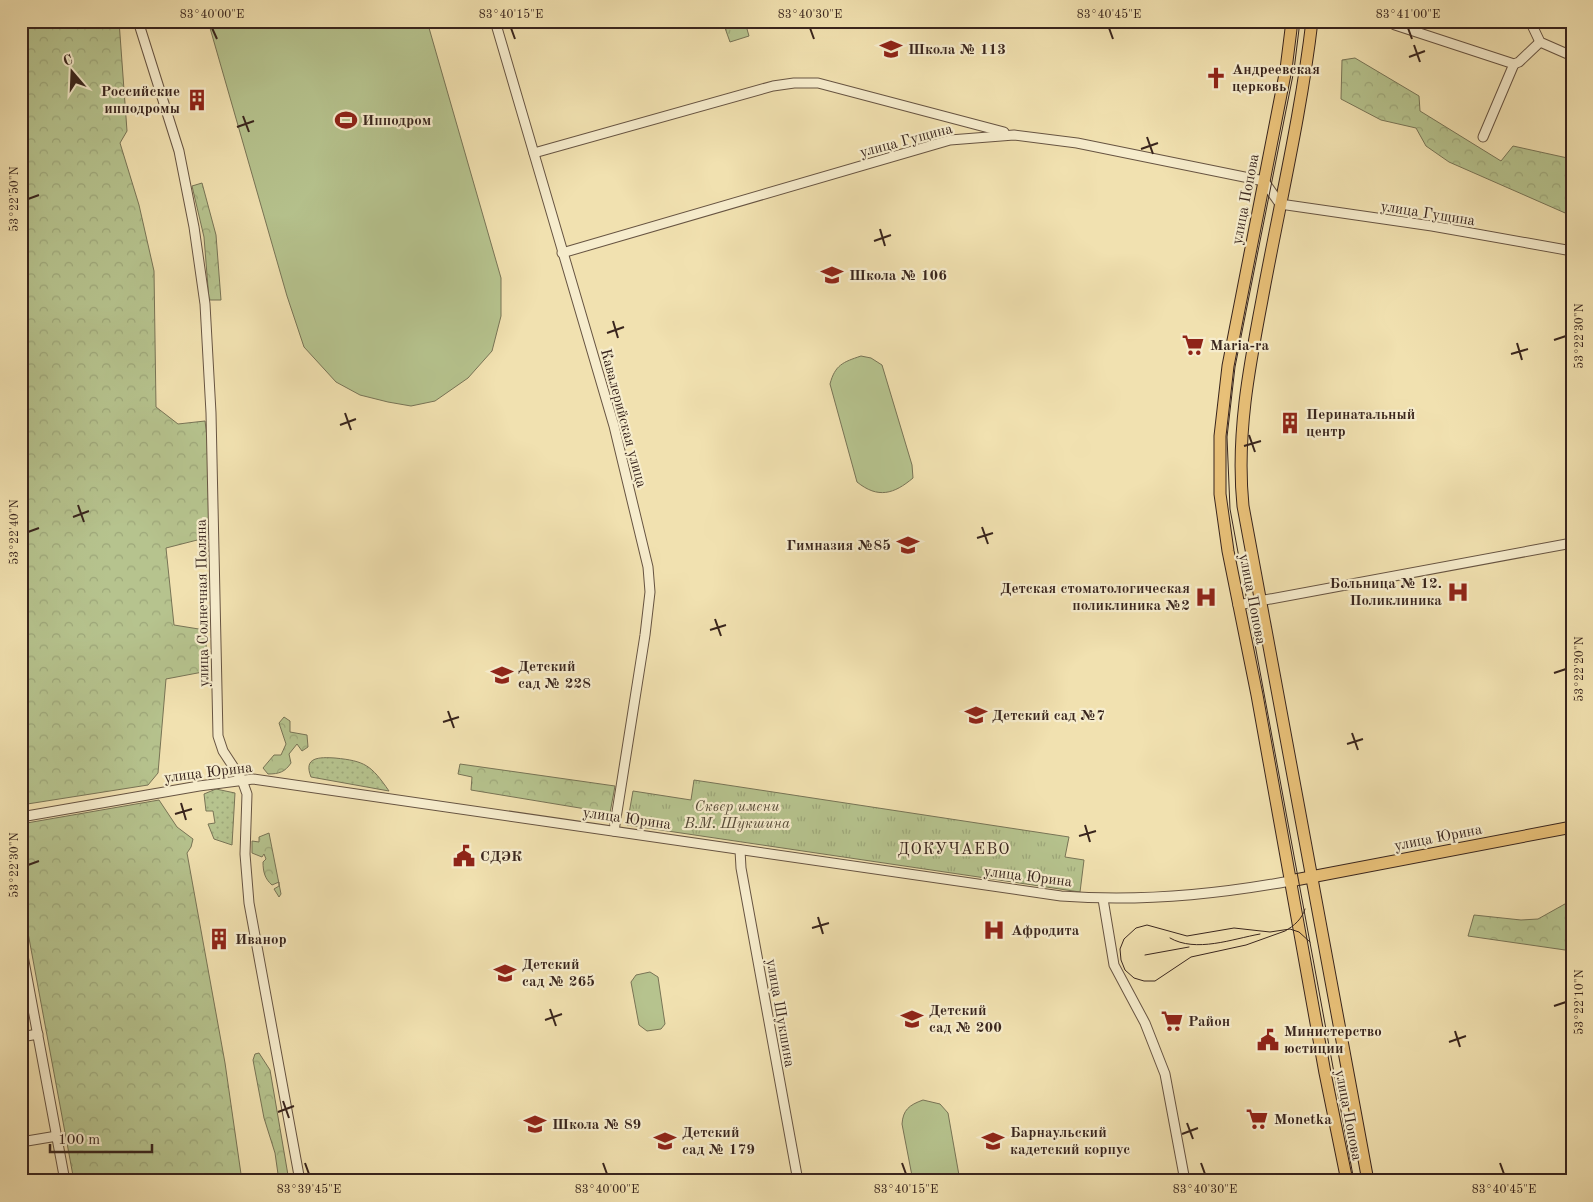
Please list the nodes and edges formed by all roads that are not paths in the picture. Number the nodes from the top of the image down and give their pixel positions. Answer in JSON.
{"nodes":[{"id":1,"x":138,"y":21,"type":"edge"},
{"id":2,"x":495,"y":21,"type":"edge"},
{"id":3,"x":1292,"y":21,"type":"edge"},
{"id":4,"x":1312,"y":21,"type":"edge"},
{"id":5,"x":1394,"y":21,"type":"edge"},
{"id":6,"x":1530,"y":21,"type":"edge"},
{"id":7,"x":1540,"y":42,"type":"junction"},
{"id":8,"x":1572,"y":56,"type":"edge"},
{"id":9,"x":1514,"y":64,"type":"junction"},
{"id":10,"x":1014,"y":135,"type":"junction"},
{"id":11,"x":1483,"y":137,"type":"dead end"},
{"id":12,"x":534,"y":153,"type":"junction"},
{"id":13,"x":1264,"y":181,"type":"junction"},
{"id":14,"x":1280,"y":204,"type":"junction"},
{"id":15,"x":1572,"y":251,"type":"edge"},
{"id":16,"x":562,"y":253,"type":"junction"},
{"id":17,"x":1572,"y":543,"type":"edge"},
{"id":18,"x":1260,"y":601,"type":"junction"},
{"id":19,"x":1238,"y":605,"type":"junction"},
{"id":20,"x":242,"y":780,"type":"junction"},
{"id":21,"x":21,"y":817,"type":"edge"},
{"id":22,"x":1572,"y":827,"type":"edge"},
{"id":23,"x":614,"y":831,"type":"junction"},
{"id":24,"x":740,"y":850,"type":"junction"},
{"id":25,"x":1310,"y":877,"type":"junction"},
{"id":26,"x":1290,"y":881,"type":"junction"},
{"id":27,"x":1103,"y":899,"type":"junction"},
{"id":28,"x":21,"y":945,"type":"edge"},
{"id":29,"x":38,"y":1034,"type":"junction"},
{"id":30,"x":21,"y":1037,"type":"edge"},
{"id":31,"x":1345,"y":1067,"type":"junction"},
{"id":32,"x":1325,"y":1073,"type":"junction"},
{"id":33,"x":57,"y":1136,"type":"junction"},
{"id":34,"x":21,"y":1142,"type":"edge"},
{"id":35,"x":65,"y":1181,"type":"edge"},
{"id":36,"x":300,"y":1181,"type":"edge"},
{"id":37,"x":798,"y":1181,"type":"edge"},
{"id":38,"x":1185,"y":1181,"type":"edge"},
{"id":39,"x":1346,"y":1181,"type":"edge"},
{"id":40,"x":1368,"y":1181,"type":"edge"}],
"edges":[{"from":1,"to":20,"type":"street","name":"улица Солнечная Поляна"},
{"from":2,"to":12,"type":"street","name":"Кавалерийская улица"},
{"from":3,"to":13,"type":"main road","name":"улица Попова"},
{"from":4,"to":14,"type":"main road","name":"улица Попова"},
{"from":5,"to":9,"type":"street"},
{"from":6,"to":7,"type":"street"},
{"from":7,"to":8,"type":"street"},
{"from":7,"to":9,"type":"street"},
{"from":9,"to":11,"type":"street"},
{"from":10,"to":12,"type":"street"},
{"from":10,"to":13,"type":"street","name":"улица Гущина"},
{"from":10,"to":16,"type":"street","name":"улица Гущина"},
{"from":12,"to":16,"type":"street","name":"Кавалерийская улица"},
{"from":13,"to":14,"type":"street"},
{"from":13,"to":19,"type":"main road","name":"улица Попова"},
{"from":14,"to":15,"type":"street","name":"улица Гущина"},
{"from":14,"to":18,"type":"main road","name":"улица Попова"},
{"from":16,"to":23,"type":"street","name":"Кавалерийская улица"},
{"from":17,"to":18,"type":"street"},
{"from":18,"to":19,"type":"street"},
{"from":18,"to":25,"type":"main road","name":"улица Попова"},
{"from":19,"to":26,"type":"main road","name":"улица Попова"},
{"from":20,"to":21,"type":"street","name":"улица Юрина"},
{"from":20,"to":23,"type":"street","name":"улица Юрина"},
{"from":20,"to":36,"type":"street","name":"улица Солнечная Поляна"},
{"from":22,"to":25,"type":"main road","name":"улица Юрина"},
{"from":23,"to":24,"type":"street","name":"улица Юрина"},
{"from":24,"to":27,"type":"street","name":"улица Юрина"},
{"from":24,"to":37,"type":"street","name":"улица Шукшина"},
{"from":25,"to":26,"type":"main road","name":"улица Юрина"},
{"from":25,"to":31,"type":"main road","name":"улица Попова"},
{"from":26,"to":27,"type":"street","name":"улица Юрина"},
{"from":26,"to":32,"type":"main road","name":"улица Попова"},
{"from":27,"to":38,"type":"street"},
{"from":28,"to":29,"type":"street"},
{"from":29,"to":30,"type":"street"},
{"from":29,"to":33,"type":"street"},
{"from":31,"to":32,"type":"main road"},
{"from":31,"to":40,"type":"main road","name":"улица Попова"},
{"from":32,"to":39,"type":"main road","name":"улица Попова"},
{"from":33,"to":34,"type":"street"},
{"from":33,"to":35,"type":"street"}]}
